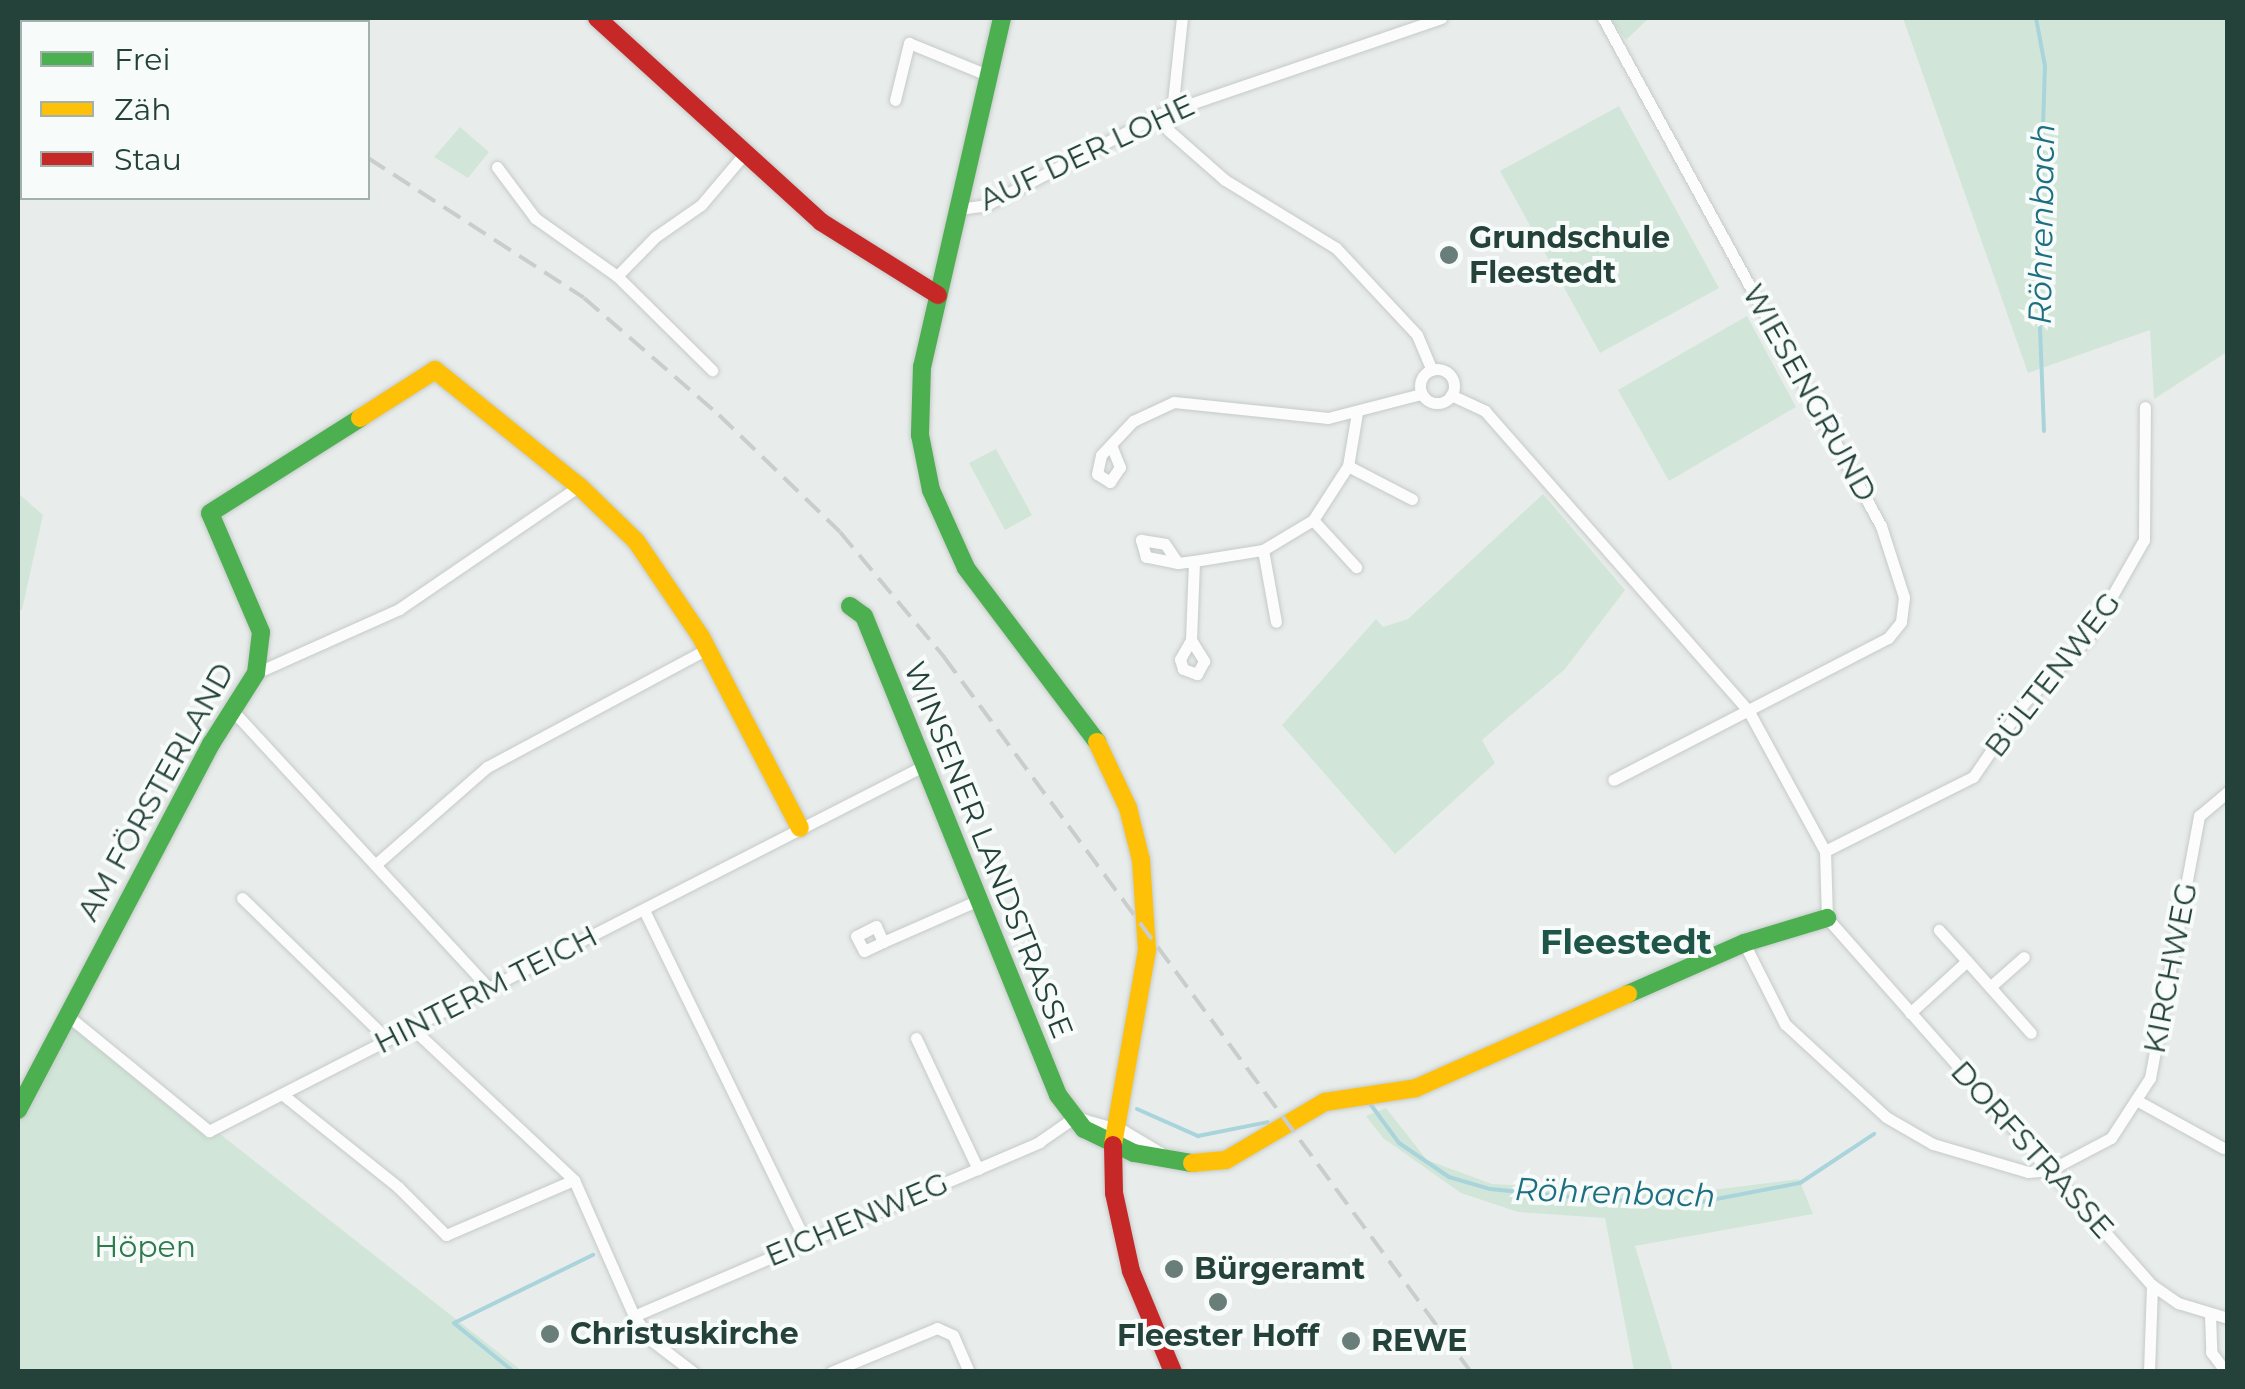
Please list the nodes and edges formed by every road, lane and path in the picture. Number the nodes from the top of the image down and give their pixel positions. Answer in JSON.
{"nodes":[{"id":1,"x":597,"y":18,"type":"edge"},
{"id":2,"x":1002,"y":18,"type":"edge"},
{"id":3,"x":1182,"y":18,"type":"edge"},
{"id":4,"x":1441,"y":18,"type":"edge"},
{"id":5,"x":1603,"y":18,"type":"edge"},
{"id":6,"x":990,"y":76,"type":"junction"},
{"id":7,"x":895,"y":100,"type":"dead end"},
{"id":8,"x":1167,"y":112,"type":"junction"},
{"id":9,"x":746,"y":152,"type":"junction"},
{"id":10,"x":498,"y":167,"type":"dead end"},
{"id":11,"x":959,"y":209,"type":"junction"},
{"id":12,"x":618,"y":276,"type":"junction"},
{"id":13,"x":938,"y":294,"type":"junction"},
{"id":14,"x":712,"y":370,"type":"dead end"},
{"id":15,"x":1432,"y":370,"type":"junction"},
{"id":16,"x":1422,"y":394,"type":"junction"},
{"id":17,"x":1451,"y":395,"type":"junction"},
{"id":18,"x":2145,"y":407,"type":"dead end"},
{"id":19,"x":1357,"y":414,"type":"junction"},
{"id":20,"x":1111,"y":445,"type":"dead end"},
{"id":21,"x":1348,"y":466,"type":"junction"},
{"id":22,"x":579,"y":486,"type":"junction"},
{"id":23,"x":1412,"y":499,"type":"dead end"},
{"id":24,"x":1312,"y":520,"type":"junction"},
{"id":25,"x":1263,"y":550,"type":"junction"},
{"id":26,"x":1194,"y":561,"type":"junction"},
{"id":27,"x":1178,"y":563,"type":"dead end"},
{"id":28,"x":1356,"y":567,"type":"dead end"},
{"id":29,"x":850,"y":606,"type":"dead end"},
{"id":30,"x":1276,"y":622,"type":"dead end"},
{"id":31,"x":1191,"y":640,"type":"dead end"},
{"id":32,"x":707,"y":650,"type":"junction"},
{"id":33,"x":256,"y":673,"type":"junction"},
{"id":34,"x":233,"y":710,"type":"junction"},
{"id":35,"x":1748,"y":710,"type":"junction"},
{"id":36,"x":925,"y":765,"type":"junction"},
{"id":37,"x":1613,"y":780,"type":"dead end"},
{"id":38,"x":2228,"y":792,"type":"edge"},
{"id":39,"x":800,"y":828,"type":"junction"},
{"id":40,"x":1825,"y":851,"type":"junction"},
{"id":41,"x":375,"y":865,"type":"junction"},
{"id":42,"x":242,"y":898,"type":"dead end"},
{"id":43,"x":980,"y":899,"type":"junction"},
{"id":44,"x":644,"y":910,"type":"junction"},
{"id":45,"x":1827,"y":918,"type":"junction"},
{"id":46,"x":1939,"y":930,"type":"dead end"},
{"id":47,"x":883,"y":942,"type":"dead end"},
{"id":48,"x":1744,"y":944,"type":"junction"},
{"id":49,"x":2024,"y":957,"type":"dead end"},
{"id":50,"x":1967,"y":961,"type":"junction"},
{"id":51,"x":1990,"y":986,"type":"junction"},
{"id":52,"x":488,"y":987,"type":"junction"},
{"id":53,"x":1910,"y":1014,"type":"junction"},
{"id":54,"x":68,"y":1016,"type":"junction"},
{"id":55,"x":411,"y":1027,"type":"junction"},
{"id":56,"x":2031,"y":1033,"type":"dead end"},
{"id":57,"x":916,"y":1038,"type":"dead end"},
{"id":58,"x":387,"y":1039,"type":"junction"},
{"id":59,"x":282,"y":1094,"type":"junction"},
{"id":60,"x":2138,"y":1101,"type":"junction"},
{"id":61,"x":18,"y":1110,"type":"edge"},
{"id":62,"x":1075,"y":1117,"type":"junction"},
{"id":63,"x":1113,"y":1135,"type":"junction"},
{"id":64,"x":2222,"y":1148,"type":"dead end"},
{"id":65,"x":978,"y":1168,"type":"junction"},
{"id":66,"x":2050,"y":1170,"type":"junction"},
{"id":67,"x":574,"y":1180,"type":"junction"},
{"id":68,"x":806,"y":1242,"type":"junction"},
{"id":69,"x":2152,"y":1285,"type":"junction"},
{"id":70,"x":2210,"y":1314,"type":"junction"},
{"id":71,"x":634,"y":1316,"type":"junction"},
{"id":72,"x":2228,"y":1318,"type":"edge"},
{"id":73,"x":693,"y":1372,"type":"edge"},
{"id":74,"x":831,"y":1372,"type":"edge"},
{"id":75,"x":968,"y":1372,"type":"edge"},
{"id":76,"x":1173,"y":1372,"type":"edge"},
{"id":77,"x":2149,"y":1372,"type":"edge"},
{"id":78,"x":2226,"y":1372,"type":"edge"}],
"edges":[{"from":1,"to":9,"type":"street"},
{"from":2,"to":6,"type":"street"},
{"from":3,"to":8,"type":"street"},
{"from":4,"to":8,"type":"street","name":"AUF DER LOHE"},
{"from":5,"to":35,"type":"street","name":"WIESENGRUND"},
{"from":6,"to":7,"type":"street"},
{"from":6,"to":11,"type":"street"},
{"from":8,"to":11,"type":"street","name":"AUF DER LOHE"},
{"from":8,"to":15,"type":"street"},
{"from":9,"to":12,"type":"street"},
{"from":9,"to":13,"type":"street"},
{"from":10,"to":12,"type":"street"},
{"from":11,"to":13,"type":"street"},
{"from":12,"to":14,"type":"street"},
{"from":13,"to":63,"type":"street"},
{"from":15,"to":16,"type":"street"},
{"from":15,"to":17,"type":"street"},
{"from":16,"to":17,"type":"street"},
{"from":16,"to":19,"type":"street"},
{"from":17,"to":35,"type":"street"},
{"from":18,"to":40,"type":"street","name":"BÜLTENWEG"},
{"from":19,"to":20,"type":"street"},
{"from":19,"to":21,"type":"street"},
{"from":21,"to":23,"type":"street"},
{"from":21,"to":24,"type":"street"},
{"from":22,"to":32,"type":"street","name":"AM FÖRSTERLAND"},
{"from":22,"to":33,"type":"street"},
{"from":22,"to":33,"type":"street","name":"AM FÖRSTERLAND"},
{"from":24,"to":25,"type":"street"},
{"from":24,"to":28,"type":"street"},
{"from":25,"to":26,"type":"street"},
{"from":25,"to":30,"type":"street"},
{"from":26,"to":27,"type":"street"},
{"from":26,"to":31,"type":"street"},
{"from":29,"to":36,"type":"street","name":"WINSENER LANDSTRASSE"},
{"from":32,"to":39,"type":"street","name":"AM FÖRSTERLAND"},
{"from":32,"to":41,"type":"street"},
{"from":33,"to":34,"type":"street","name":"AM FÖRSTERLAND"},
{"from":34,"to":41,"type":"street"},
{"from":34,"to":54,"type":"street","name":"AM FÖRSTERLAND"},
{"from":35,"to":37,"type":"street","name":"WIESENGRUND"},
{"from":35,"to":40,"type":"street"},
{"from":36,"to":39,"type":"street","name":"HINTERM TEICH"},
{"from":36,"to":43,"type":"street","name":"WINSENER LANDSTRASSE"},
{"from":38,"to":60,"type":"street","name":"KIRCHWEG"},
{"from":39,"to":44,"type":"street","name":"HINTERM TEICH"},
{"from":40,"to":45,"type":"street"},
{"from":41,"to":52,"type":"street"},
{"from":42,"to":58,"type":"street"},
{"from":43,"to":47,"type":"street"},
{"from":43,"to":62,"type":"street","name":"WINSENER LANDSTRASSE"},
{"from":44,"to":52,"type":"street","name":"HINTERM TEICH"},
{"from":44,"to":68,"type":"street"},
{"from":45,"to":48,"type":"street"},
{"from":45,"to":53,"type":"street","name":"DORFSTRASSE"},
{"from":46,"to":50,"type":"street"},
{"from":48,"to":63,"type":"street"},
{"from":48,"to":66,"type":"street"},
{"from":49,"to":51,"type":"street"},
{"from":50,"to":51,"type":"street"},
{"from":50,"to":53,"type":"street"},
{"from":51,"to":56,"type":"street"},
{"from":52,"to":55,"type":"street","name":"HINTERM TEICH"},
{"from":53,"to":66,"type":"street","name":"DORFSTRASSE"},
{"from":54,"to":59,"type":"street","name":"HINTERM TEICH"},
{"from":54,"to":61,"type":"street","name":"AM FÖRSTERLAND"},
{"from":55,"to":58,"type":"street","name":"HINTERM TEICH"},
{"from":55,"to":67,"type":"street"},
{"from":57,"to":65,"type":"street"},
{"from":58,"to":59,"type":"street","name":"HINTERM TEICH"},
{"from":59,"to":67,"type":"street"},
{"from":60,"to":64,"type":"street"},
{"from":60,"to":66,"type":"street","name":"KIRCHWEG"},
{"from":62,"to":63,"type":"street","name":"WINSENER LANDSTRASSE"},
{"from":62,"to":65,"type":"street","name":"EICHENWEG"},
{"from":63,"to":76,"type":"street"},
{"from":65,"to":68,"type":"street","name":"EICHENWEG"},
{"from":66,"to":69,"type":"street","name":"DORFSTRASSE"},
{"from":67,"to":71,"type":"street"},
{"from":68,"to":71,"type":"street","name":"EICHENWEG"},
{"from":69,"to":70,"type":"street","name":"DORFSTRASSE"},
{"from":69,"to":77,"type":"street"},
{"from":70,"to":72,"type":"street","name":"DORFSTRASSE"},
{"from":70,"to":78,"type":"street"},
{"from":71,"to":73,"type":"street"},
{"from":74,"to":75,"type":"street"}]}
